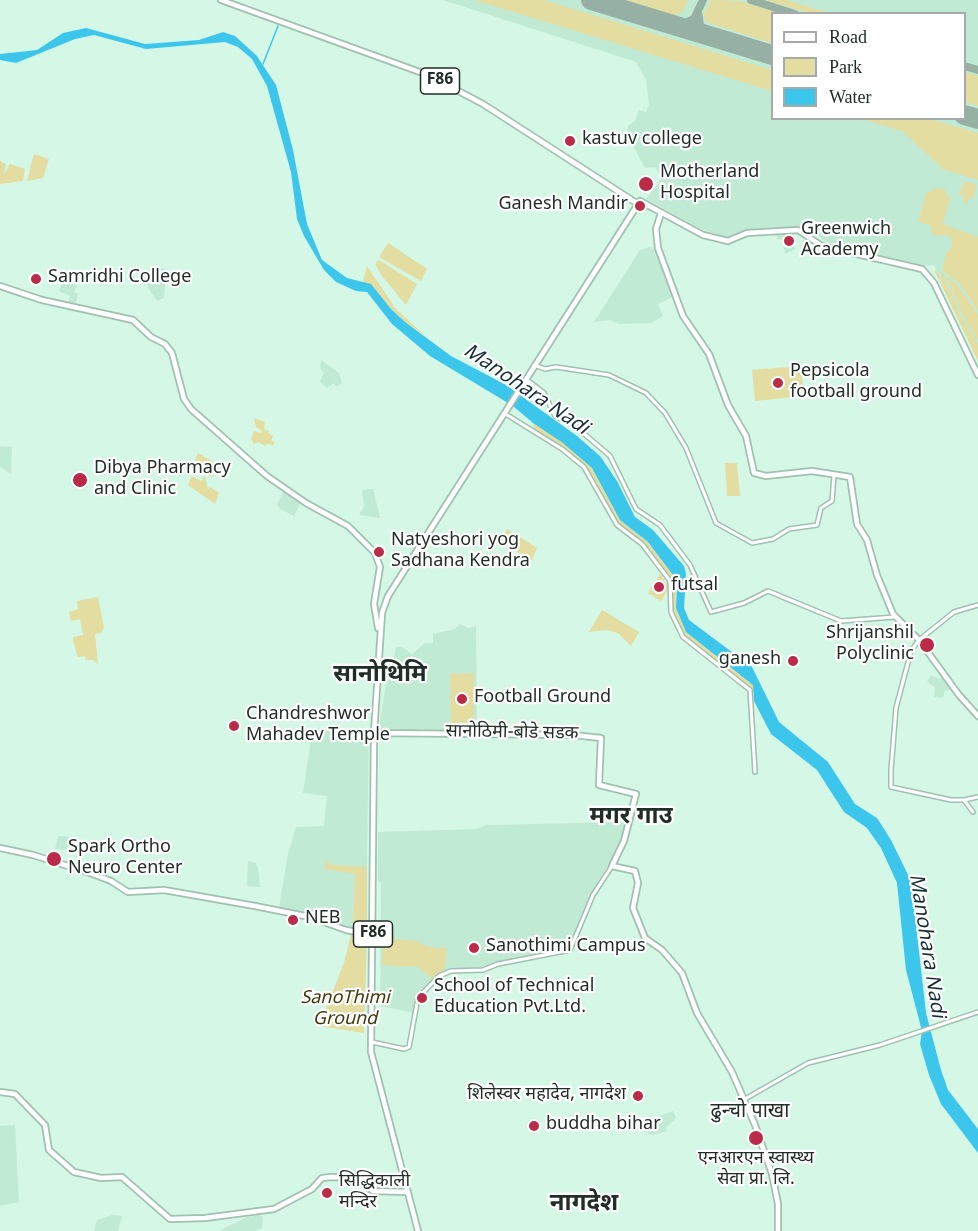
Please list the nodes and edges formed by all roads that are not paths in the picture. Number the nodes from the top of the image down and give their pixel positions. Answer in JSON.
{"nodes":[{"id":1,"x":221,"y":0,"type":"edge"},
{"id":2,"x":638,"y":204,"type":"junction"},
{"id":3,"x":661,"y":213,"type":"junction"},
{"id":4,"x":0,"y":286,"type":"edge"},
{"id":5,"x":534,"y":364,"type":"junction"},
{"id":6,"x":978,"y":375,"type":"edge"},
{"id":7,"x":525,"y":379,"type":"junction"},
{"id":8,"x":505,"y":411,"type":"junction"},
{"id":9,"x":834,"y":475,"type":"junction"},
{"id":10,"x":978,"y":605,"type":"edge"},
{"id":11,"x":895,"y":617,"type":"junction"},
{"id":12,"x":379,"y":631,"type":"junction"},
{"id":13,"x":919,"y":640,"type":"junction"},
{"id":14,"x":978,"y":716,"type":"edge"},
{"id":15,"x":374,"y":734,"type":"junction"},
{"id":16,"x":755,"y":772,"type":"dead end"},
{"id":17,"x":978,"y":797,"type":"edge"},
{"id":18,"x":964,"y":800,"type":"junction"},
{"id":19,"x":973,"y":812,"type":"dead end"},
{"id":20,"x":0,"y":848,"type":"edge"},
{"id":21,"x":612,"y":866,"type":"junction"},
{"id":22,"x":373,"y":935,"type":"junction"},
{"id":23,"x":978,"y":1012,"type":"edge"},
{"id":24,"x":371,"y":1042,"type":"junction"},
{"id":25,"x":0,"y":1092,"type":"edge"},
{"id":26,"x":743,"y":1100,"type":"junction"},
{"id":27,"x":407,"y":1192,"type":"junction"},
{"id":28,"x":418,"y":1231,"type":"edge"},
{"id":29,"x":778,"y":1231,"type":"edge"}],
"edges":[{"from":1,"to":2,"type":"main road","number":"F86"},
{"from":2,"to":3,"type":"main road"},
{"from":2,"to":5,"type":"main road","number":"F86"},
{"from":3,"to":6,"type":"main road"},
{"from":3,"to":9,"type":"main road"},
{"from":4,"to":12,"type":"main road"},
{"from":5,"to":7,"type":"main road","number":"F86"},
{"from":5,"to":9,"type":"street"},
{"from":7,"to":8,"type":"main road","number":"F86"},
{"from":7,"to":11,"type":"street"},
{"from":8,"to":12,"type":"main road","number":"F86"},
{"from":8,"to":16,"type":"street"},
{"from":9,"to":11,"type":"main road"},
{"from":10,"to":13,"type":"street"},
{"from":11,"to":13,"type":"main road"},
{"from":12,"to":15,"type":"main road","number":"F86"},
{"from":13,"to":14,"type":"main road"},
{"from":13,"to":18,"type":"street"},
{"from":15,"to":21,"type":"main road","name":"सानोठिमी-बोडे सडक"},
{"from":15,"to":22,"type":"main road","number":"F86"},
{"from":17,"to":18,"type":"street"},
{"from":18,"to":19,"type":"street"},
{"from":20,"to":22,"type":"main road"},
{"from":21,"to":24,"type":"street"},
{"from":21,"to":26,"type":"main road"},
{"from":22,"to":24,"type":"main road","number":"F86"},
{"from":23,"to":26,"type":"street"},
{"from":24,"to":27,"type":"main road","number":"F86"},
{"from":25,"to":27,"type":"main road"},
{"from":26,"to":29,"type":"main road"},
{"from":27,"to":28,"type":"main road","number":"F86"}]}
